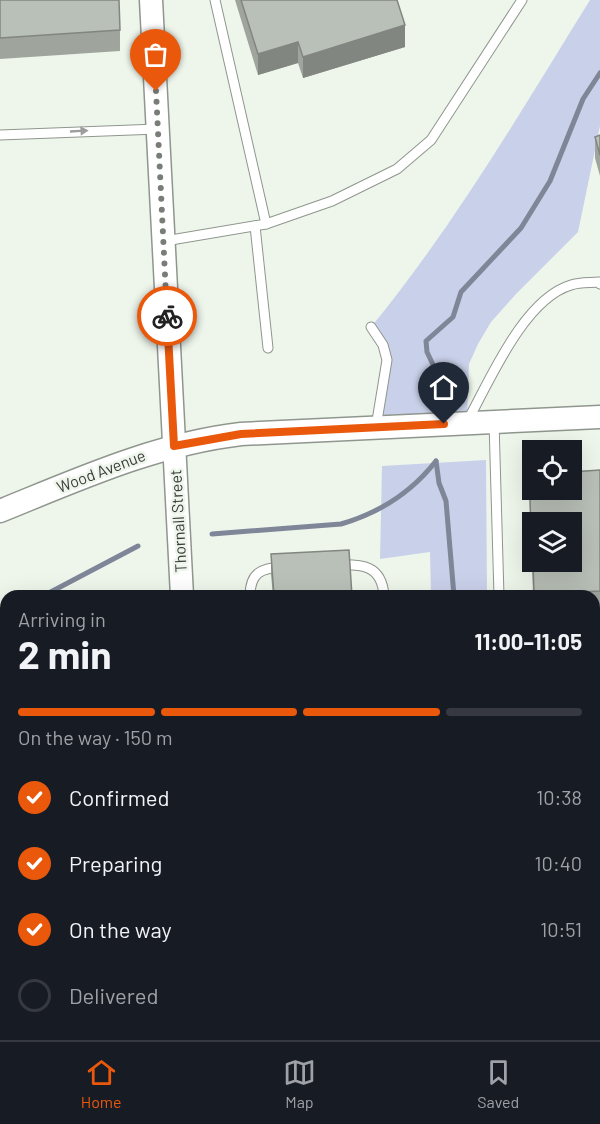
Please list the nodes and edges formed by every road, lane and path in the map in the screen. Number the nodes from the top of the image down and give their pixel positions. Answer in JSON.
{"nodes":[{"id":1,"x":151,"y":0,"type":"edge"},
{"id":2,"x":215,"y":0,"type":"edge"},
{"id":3,"x":522,"y":0,"type":"edge"},
{"id":4,"x":158,"y":129,"type":"junction"},
{"id":5,"x":0,"y":135,"type":"edge"},
{"id":6,"x":266,"y":224,"type":"junction"},
{"id":7,"x":255,"y":226,"type":"junction"},
{"id":8,"x":164,"y":241,"type":"junction"},
{"id":9,"x":600,"y":284,"type":"edge"},
{"id":10,"x":371,"y":327,"type":"dead end"},
{"id":11,"x":268,"y":348,"type":"dead end"},
{"id":12,"x":600,"y":417,"type":"edge"},
{"id":13,"x":494,"y":422,"type":"junction"},
{"id":14,"x":467,"y":423,"type":"junction"},
{"id":15,"x":376,"y":427,"type":"junction"},
{"id":16,"x":174,"y":446,"type":"junction"},
{"id":17,"x":0,"y":511,"type":"edge"},
{"id":18,"x":327,"y":565,"type":"edge"},
{"id":19,"x":291,"y":567,"type":"edge"},
{"id":20,"x":182,"y":590,"type":"edge"},
{"id":21,"x":250,"y":590,"type":"edge"},
{"id":22,"x":383,"y":590,"type":"edge"},
{"id":23,"x":499,"y":590,"type":"edge"}],
"edges":[{"from":1,"to":4,"type":"street","name":"Thornall Street"},
{"from":2,"to":6,"type":"lane"},
{"from":3,"to":6,"type":"lane"},
{"from":5,"to":4,"type":"lane","one_way":true},
{"from":4,"to":8,"type":"street","name":"Thornall Street"},
{"from":6,"to":7,"type":"lane"},
{"from":7,"to":8,"type":"lane"},
{"from":7,"to":11,"type":"lane"},
{"from":8,"to":16,"type":"street","name":"Thornall Street"},
{"from":9,"to":14,"type":"lane"},
{"from":10,"to":15,"type":"lane"},
{"from":12,"to":13,"type":"street","name":"Wood Avenue"},
{"from":13,"to":14,"type":"street","name":"Wood Avenue"},
{"from":13,"to":23,"type":"lane"},
{"from":14,"to":15,"type":"street","name":"Wood Avenue"},
{"from":15,"to":16,"type":"street","name":"Wood Avenue"},
{"from":16,"to":17,"type":"street","name":"Wood Avenue"},
{"from":16,"to":20,"type":"street","name":"Thornall Street"},
{"from":18,"to":22,"type":"lane"},
{"from":19,"to":21,"type":"lane"}]}
